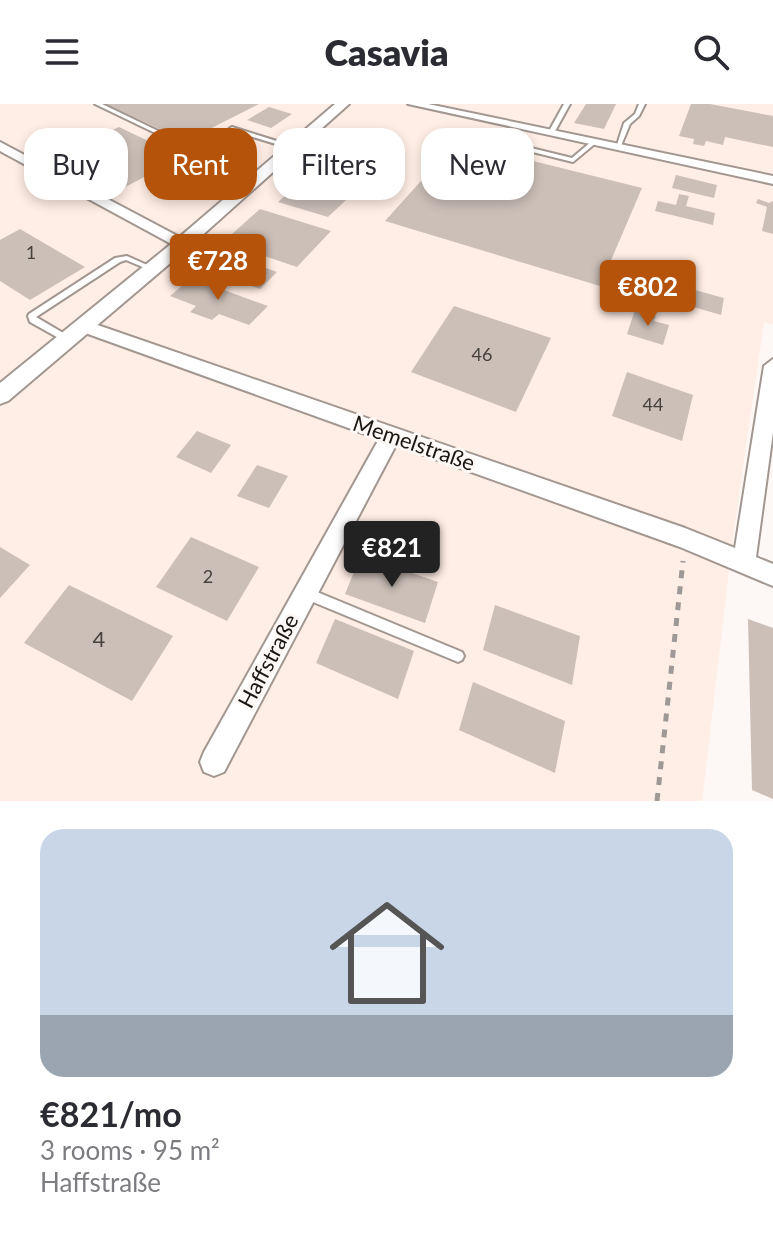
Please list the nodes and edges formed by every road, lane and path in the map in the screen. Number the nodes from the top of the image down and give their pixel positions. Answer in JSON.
{"nodes":[{"id":1,"x":98,"y":104,"type":"edge"},
{"id":2,"x":343,"y":104,"type":"edge"},
{"id":3,"x":413,"y":104,"type":"edge"},
{"id":4,"x":567,"y":104,"type":"edge"},
{"id":5,"x":642,"y":104,"type":"edge"},
{"id":6,"x":148,"y":128,"type":"edge"},
{"id":7,"x":316,"y":128,"type":"edge"},
{"id":8,"x":551,"y":133,"type":"junction"},
{"id":9,"x":594,"y":142,"type":"junction"},
{"id":10,"x":0,"y":146,"type":"edge"},
{"id":11,"x":618,"y":147,"type":"junction"},
{"id":12,"x":534,"y":151,"type":"edge"},
{"id":13,"x":273,"y":166,"type":"edge"},
{"id":14,"x":257,"y":180,"type":"edge"},
{"id":15,"x":773,"y":180,"type":"edge"},
{"id":16,"x":234,"y":200,"type":"edge"},
{"id":17,"x":182,"y":244,"type":"junction"},
{"id":18,"x":152,"y":269,"type":"junction"},
{"id":19,"x":75,"y":333,"type":"junction"},
{"id":20,"x":773,"y":366,"type":"edge"},
{"id":21,"x":0,"y":395,"type":"edge"},
{"id":22,"x":391,"y":435,"type":"junction"},
{"id":23,"x":685,"y":538,"type":"junction"},
{"id":24,"x":744,"y":564,"type":"junction"},
{"id":25,"x":773,"y":575,"type":"edge"},
{"id":26,"x":305,"y":593,"type":"junction"},
{"id":27,"x":458,"y":656,"type":"dead end"},
{"id":28,"x":214,"y":762,"type":"dead end"},
{"id":29,"x":657,"y":801,"type":"edge"}],
"edges":[{"from":1,"to":6,"type":"lane"},
{"from":2,"to":7,"type":"street"},
{"from":3,"to":8,"type":"street"},
{"from":4,"to":8,"type":"lane"},
{"from":5,"to":11,"type":"lane"},
{"from":8,"to":9,"type":"street"},
{"from":9,"to":11,"type":"street"},
{"from":9,"to":12,"type":"lane"},
{"from":10,"to":17,"type":"street"},
{"from":11,"to":15,"type":"street"},
{"from":13,"to":14,"type":"street"},
{"from":16,"to":17,"type":"street"},
{"from":17,"to":18,"type":"street"},
{"from":18,"to":19,"type":"street"},
{"from":18,"to":19,"type":"lane"},
{"from":19,"to":21,"type":"street"},
{"from":19,"to":22,"type":"street","name":"Memelstraße"},
{"from":20,"to":24,"type":"street"},
{"from":22,"to":23,"type":"street","name":"Memelstraße"},
{"from":22,"to":26,"type":"street","name":"Haffstraße"},
{"from":23,"to":24,"type":"street","name":"Memelstraße"},
{"from":23,"to":29,"type":"path"},
{"from":24,"to":25,"type":"street","name":"Memelstraße"},
{"from":26,"to":27,"type":"lane"},
{"from":26,"to":28,"type":"street","name":"Haffstraße"}]}
